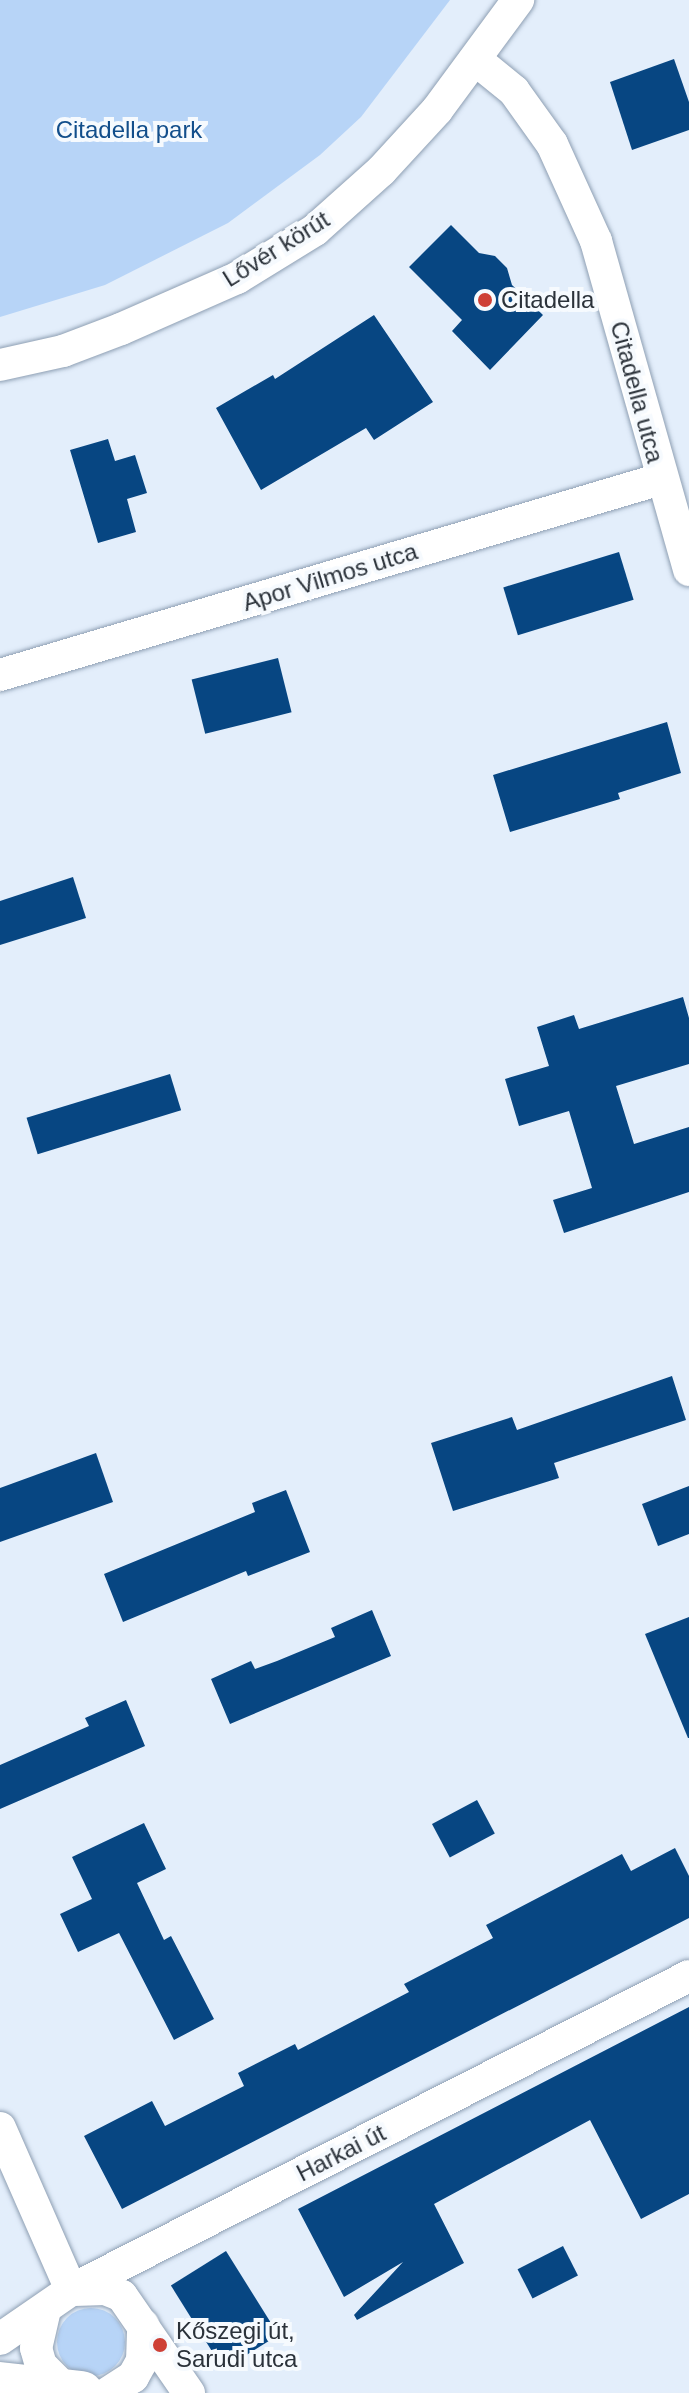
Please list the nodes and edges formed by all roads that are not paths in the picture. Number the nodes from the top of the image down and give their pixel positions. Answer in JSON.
{"nodes":[{"id":1,"x":518,"y":0,"type":"edge"},
{"id":2,"x":476,"y":60,"type":"junction"},
{"id":3,"x":0,"y":365,"type":"edge"},
{"id":4,"x":661,"y":479,"type":"junction"},
{"id":5,"x":689,"y":570,"type":"edge"},
{"id":6,"x":0,"y":675,"type":"edge"},
{"id":7,"x":689,"y":1976,"type":"edge"},
{"id":8,"x":0,"y":2128,"type":"edge"},
{"id":9,"x":71,"y":2290,"type":"junction"},
{"id":10,"x":44,"y":2314,"type":"junction"},
{"id":11,"x":143,"y":2325,"type":"junction"},
{"id":12,"x":0,"y":2339,"type":"edge"},
{"id":13,"x":0,"y":2384,"type":"edge"},
{"id":14,"x":84,"y":2392,"type":"edge"},
{"id":15,"x":189,"y":2393,"type":"edge"}],
"edges":[{"from":1,"to":2,"type":"street","name":"Lővér körút"},
{"from":2,"to":3,"type":"street","name":"Lővér körút"},
{"from":2,"to":4,"type":"street","name":"Citadella utca"},
{"from":4,"to":5,"type":"street","name":"Citadella utca"},
{"from":4,"to":6,"type":"street","name":"Apor Vilmos utca"},
{"from":7,"to":9,"type":"street","name":"Harkai út"},
{"from":8,"to":9,"type":"street"},
{"from":9,"to":10,"type":"street","name":"Harkai út"},
{"from":9,"to":11,"type":"street"},
{"from":10,"to":12,"type":"street","name":"Harkai út"},
{"from":10,"to":14,"type":"street"},
{"from":11,"to":14,"type":"street"},
{"from":11,"to":15,"type":"street"},
{"from":13,"to":14,"type":"main road"}]}
